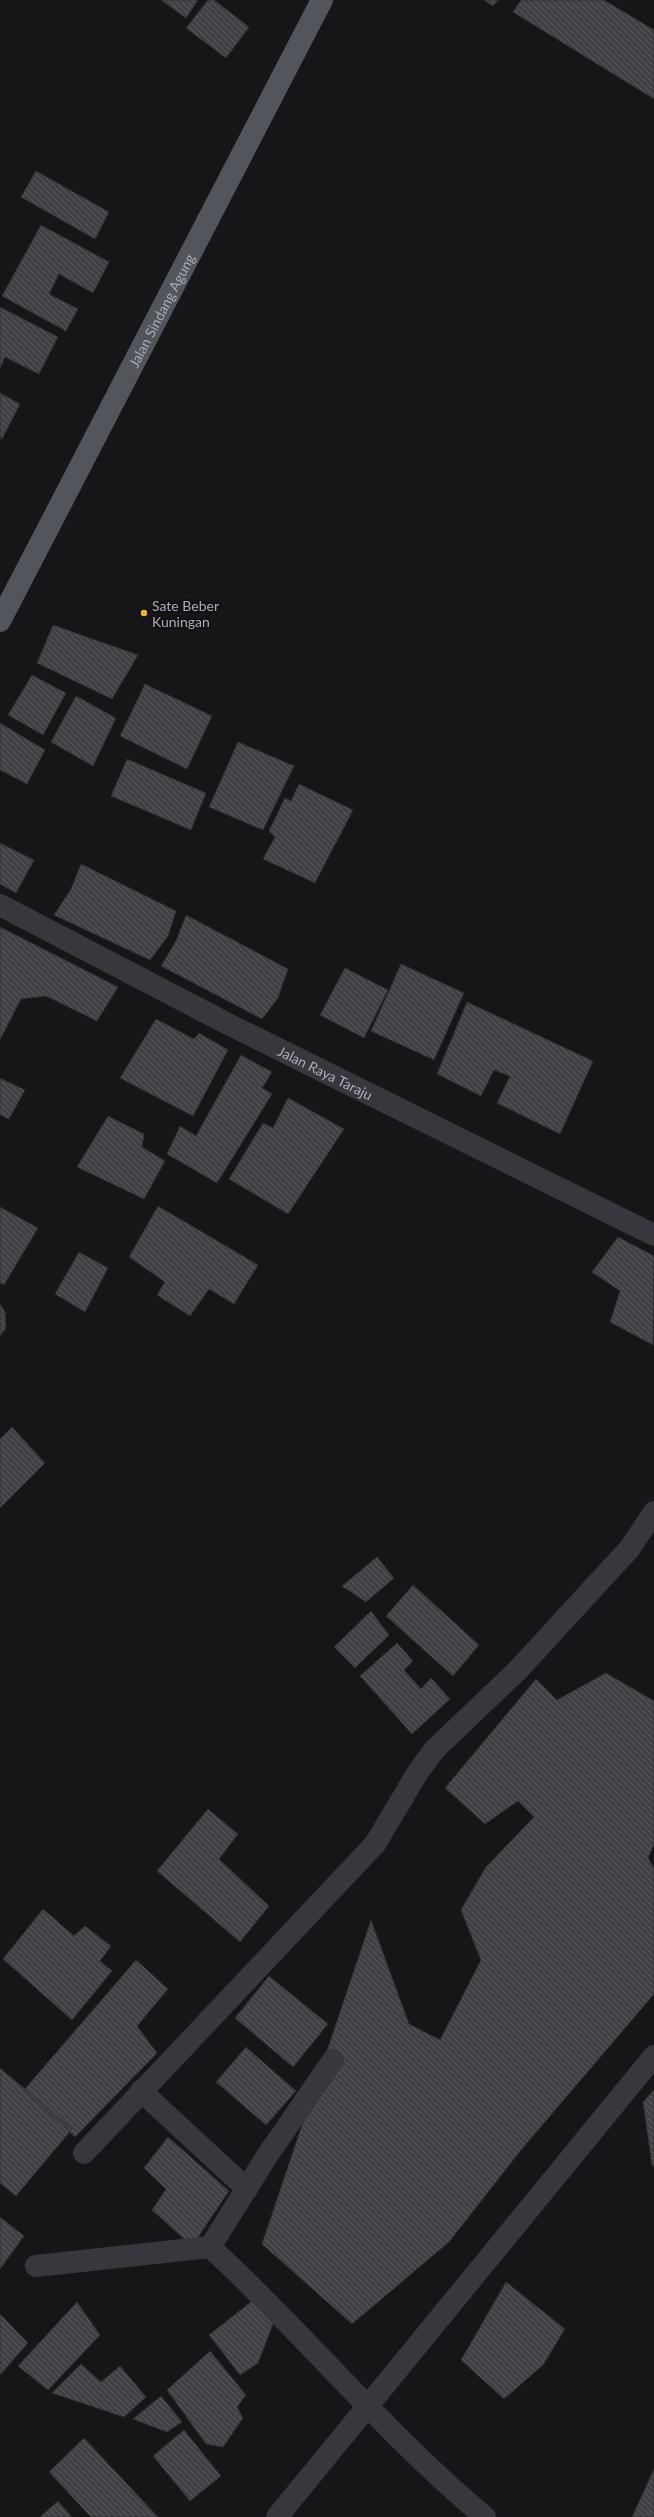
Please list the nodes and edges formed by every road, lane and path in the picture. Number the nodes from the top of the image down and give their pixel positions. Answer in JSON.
{"nodes":[{"id":1,"x":322,"y":0,"type":"edge"},
{"id":2,"x":0,"y":621,"type":"edge"},
{"id":3,"x":0,"y":905,"type":"edge"},
{"id":4,"x":654,"y":1235,"type":"edge"},
{"id":5,"x":654,"y":1512,"type":"edge"},
{"id":6,"x":654,"y":2056,"type":"edge"},
{"id":7,"x":333,"y":2060,"type":"dead end"},
{"id":8,"x":141,"y":2091,"type":"junction"},
{"id":9,"x":84,"y":2153,"type":"dead end"},
{"id":10,"x":247,"y":2189,"type":"junction"},
{"id":11,"x":210,"y":2248,"type":"junction"},
{"id":12,"x":36,"y":2266,"type":"dead end"},
{"id":13,"x":368,"y":2407,"type":"junction"},
{"id":14,"x":277,"y":2517,"type":"edge"},
{"id":15,"x":485,"y":2517,"type":"edge"}],
"edges":[{"from":1,"to":2,"type":"main road","name":"Jalan Sindang Agung"},
{"from":3,"to":4,"type":"street","name":"Jalan Raya Taraju"},
{"from":5,"to":8,"type":"street"},
{"from":6,"to":13,"type":"street"},
{"from":7,"to":10,"type":"street"},
{"from":8,"to":9,"type":"street"},
{"from":8,"to":10,"type":"street"},
{"from":10,"to":11,"type":"street"},
{"from":11,"to":12,"type":"street"},
{"from":11,"to":13,"type":"street"},
{"from":13,"to":14,"type":"street"},
{"from":13,"to":15,"type":"street"}]}
